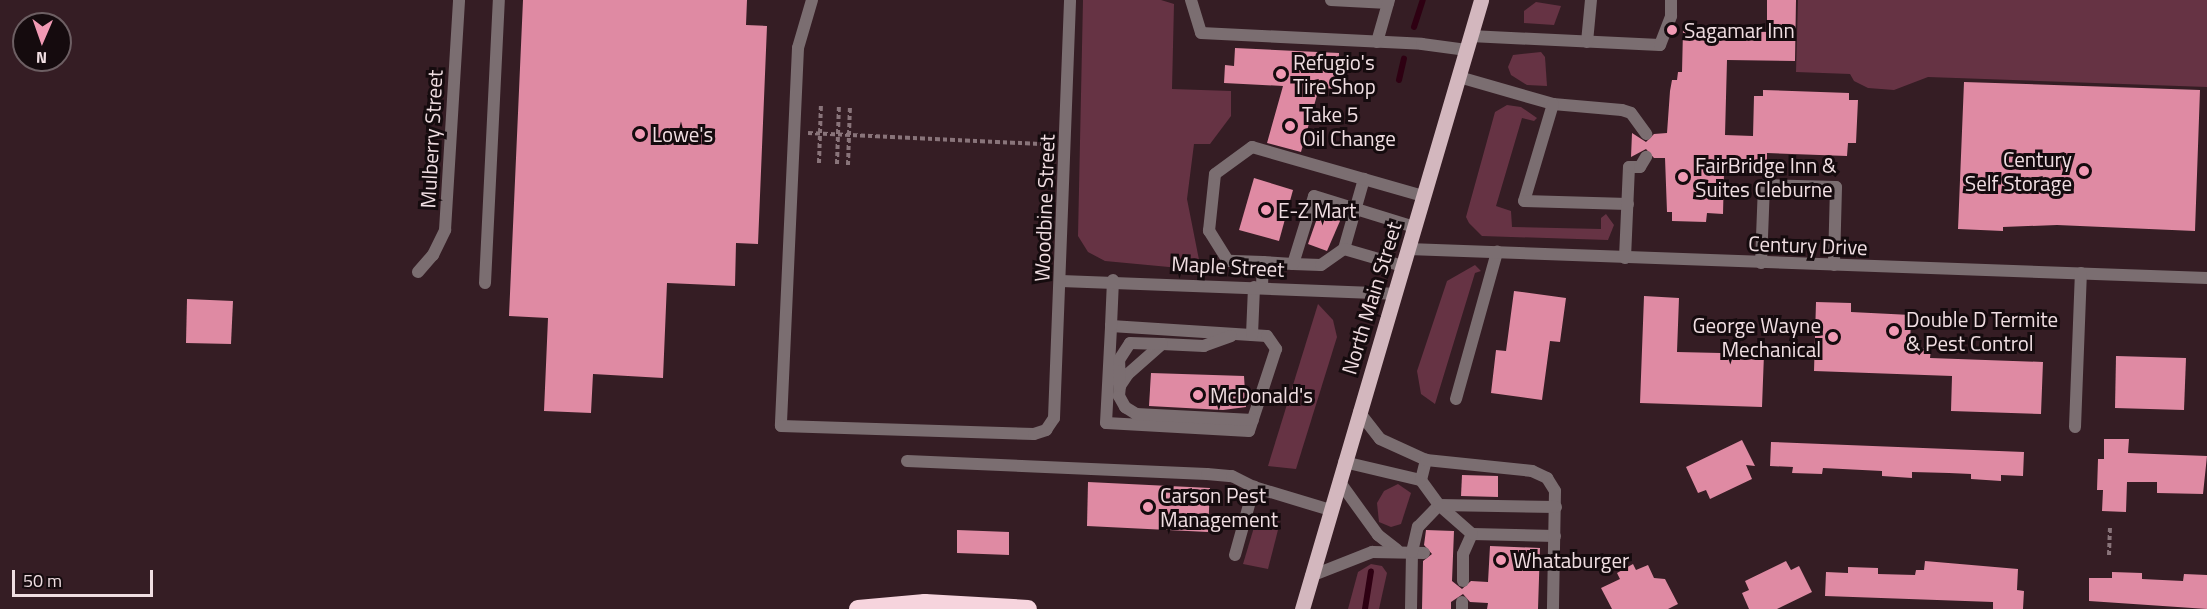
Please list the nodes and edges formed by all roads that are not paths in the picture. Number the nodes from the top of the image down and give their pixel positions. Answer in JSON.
{"nodes":[{"id":1,"x":459,"y":0,"type":"edge"},
{"id":2,"x":499,"y":0,"type":"edge"},
{"id":3,"x":812,"y":0,"type":"edge"},
{"id":4,"x":1070,"y":0,"type":"edge"},
{"id":5,"x":1191,"y":0,"type":"edge"},
{"id":6,"x":1331,"y":0,"type":"edge"},
{"id":7,"x":1481,"y":0,"type":"edge"},
{"id":8,"x":1591,"y":0,"type":"edge"},
{"id":9,"x":1671,"y":0,"type":"edge"},
{"id":10,"x":1389,"y":1,"type":"edge"},
{"id":11,"x":1377,"y":42,"type":"junction"},
{"id":12,"x":1587,"y":42,"type":"junction"},
{"id":13,"x":1468,"y":43,"type":"junction"},
{"id":14,"x":1459,"y":77,"type":"junction"},
{"id":15,"x":1553,"y":104,"type":"junction"},
{"id":16,"x":1646,"y":134,"type":"dead end"},
{"id":17,"x":1646,"y":157,"type":"dead end"},
{"id":18,"x":1364,"y":179,"type":"junction"},
{"id":19,"x":1424,"y":196,"type":"junction"},
{"id":20,"x":1628,"y":204,"type":"junction"},
{"id":21,"x":1356,"y":209,"type":"junction"},
{"id":22,"x":1414,"y":227,"type":"junction"},
{"id":23,"x":1344,"y":249,"type":"junction"},
{"id":24,"x":1408,"y":249,"type":"junction"},
{"id":25,"x":1497,"y":252,"type":"junction"},
{"id":26,"x":1625,"y":258,"type":"junction"},
{"id":27,"x":1263,"y":262,"type":"junction"},
{"id":28,"x":1761,"y":263,"type":"junction"},
{"id":29,"x":1293,"y":264,"type":"junction"},
{"id":30,"x":1834,"y":265,"type":"junction"},
{"id":31,"x":1403,"y":266,"type":"junction"},
{"id":32,"x":418,"y":272,"type":"dead end"},
{"id":33,"x":2081,"y":273,"type":"junction"},
{"id":34,"x":2207,"y":278,"type":"edge"},
{"id":35,"x":1113,"y":280,"type":"junction"},
{"id":36,"x":1061,"y":281,"type":"junction"},
{"id":37,"x":485,"y":283,"type":"dead end"},
{"id":38,"x":1258,"y":287,"type":"junction"},
{"id":39,"x":1395,"y":294,"type":"junction"},
{"id":40,"x":1111,"y":326,"type":"junction"},
{"id":41,"x":1235,"y":334,"type":"junction"},
{"id":42,"x":1252,"y":335,"type":"junction"},
{"id":43,"x":1162,"y":344,"type":"junction"},
{"id":44,"x":1119,"y":386,"type":"junction"},
{"id":45,"x":1456,"y":399,"type":"dead end"},
{"id":46,"x":1359,"y":412,"type":"junction"},
{"id":47,"x":1253,"y":420,"type":"junction"},
{"id":48,"x":2075,"y":426,"type":"dead end"},
{"id":49,"x":1426,"y":460,"type":"junction"},
{"id":50,"x":907,"y":461,"type":"dead end"},
{"id":51,"x":1344,"y":462,"type":"junction"},
{"id":52,"x":1422,"y":480,"type":"junction"},
{"id":53,"x":1339,"y":481,"type":"junction"},
{"id":54,"x":1254,"y":487,"type":"junction"},
{"id":55,"x":1439,"y":505,"type":"junction"},
{"id":56,"x":1556,"y":507,"type":"junction"},
{"id":57,"x":1330,"y":510,"type":"junction"},
{"id":58,"x":1472,"y":534,"type":"junction"},
{"id":59,"x":1555,"y":536,"type":"junction"},
{"id":60,"x":1397,"y":550,"type":"junction"},
{"id":61,"x":1418,"y":552,"type":"junction"},
{"id":62,"x":1235,"y":555,"type":"dead end"},
{"id":63,"x":1311,"y":576,"type":"junction"},
{"id":64,"x":1463,"y":581,"type":"dead end"},
{"id":65,"x":858,"y":609,"type":"edge"},
{"id":66,"x":1028,"y":609,"type":"edge"},
{"id":67,"x":1302,"y":609,"type":"edge"},
{"id":68,"x":1411,"y":609,"type":"edge"},
{"id":69,"x":1552,"y":609,"type":"edge"}],
"edges":[{"from":1,"to":32,"type":"street","name":"Mulberry Street"},
{"from":2,"to":37,"type":"street"},
{"from":3,"to":36,"type":"street","name":"Woodbine Street"},
{"from":4,"to":36,"type":"street","name":"Woodbine Street"},
{"from":5,"to":11,"type":"street"},
{"from":6,"to":10,"type":"street"},
{"from":7,"to":13,"type":"main road","name":"North Main Street"},
{"from":8,"to":12,"type":"street"},
{"from":9,"to":12,"type":"street"},
{"from":10,"to":11,"type":"street"},
{"from":11,"to":13,"type":"street"},
{"from":12,"to":13,"type":"street"},
{"from":13,"to":14,"type":"main road","name":"North Main Street"},
{"from":14,"to":15,"type":"street"},
{"from":14,"to":19,"type":"main road","name":"North Main Street"},
{"from":15,"to":16,"type":"street"},
{"from":15,"to":20,"type":"street"},
{"from":17,"to":20,"type":"street"},
{"from":18,"to":19,"type":"street"},
{"from":18,"to":21,"type":"street"},
{"from":18,"to":27,"type":"street"},
{"from":19,"to":22,"type":"main road","name":"North Main Street"},
{"from":20,"to":26,"type":"street"},
{"from":21,"to":22,"type":"street"},
{"from":21,"to":23,"type":"street"},
{"from":21,"to":29,"type":"street"},
{"from":22,"to":24,"type":"main road","name":"North Main Street"},
{"from":23,"to":29,"type":"street"},
{"from":23,"to":31,"type":"street"},
{"from":24,"to":25,"type":"street","name":"Century Drive"},
{"from":24,"to":31,"type":"main road","name":"North Main Street"},
{"from":25,"to":26,"type":"street","name":"Century Drive"},
{"from":25,"to":45,"type":"street"},
{"from":26,"to":28,"type":"street","name":"Century Drive"},
{"from":27,"to":29,"type":"street"},
{"from":27,"to":38,"type":"street"},
{"from":28,"to":30,"type":"street","name":"Century Drive"},
{"from":28,"to":30,"type":"street"},
{"from":30,"to":33,"type":"street","name":"Century Drive"},
{"from":31,"to":39,"type":"main road","name":"North Main Street"},
{"from":33,"to":34,"type":"street","name":"Century Drive"},
{"from":33,"to":48,"type":"street"},
{"from":35,"to":36,"type":"street","name":"Maple Street"},
{"from":35,"to":38,"type":"street","name":"Maple Street"},
{"from":35,"to":40,"type":"street"},
{"from":38,"to":39,"type":"street","name":"Maple Street"},
{"from":38,"to":42,"type":"street"},
{"from":39,"to":46,"type":"main road","name":"North Main Street"},
{"from":40,"to":41,"type":"street"},
{"from":40,"to":47,"type":"street"},
{"from":41,"to":42,"type":"street"},
{"from":41,"to":43,"type":"street"},
{"from":42,"to":47,"type":"street"},
{"from":43,"to":44,"type":"street"},
{"from":43,"to":44,"type":"street"},
{"from":44,"to":47,"type":"street"},
{"from":46,"to":49,"type":"street"},
{"from":46,"to":51,"type":"main road","name":"North Main Street"},
{"from":49,"to":52,"type":"street"},
{"from":49,"to":56,"type":"street"},
{"from":50,"to":54,"type":"street"},
{"from":51,"to":52,"type":"street"},
{"from":51,"to":53,"type":"main road","name":"North Main Street"},
{"from":52,"to":55,"type":"street"},
{"from":53,"to":57,"type":"main road","name":"North Main Street"},
{"from":53,"to":60,"type":"street"},
{"from":54,"to":57,"type":"street"},
{"from":54,"to":62,"type":"street"},
{"from":55,"to":56,"type":"street"},
{"from":55,"to":58,"type":"street"},
{"from":55,"to":61,"type":"street"},
{"from":56,"to":59,"type":"street"},
{"from":57,"to":63,"type":"main road","name":"North Main Street"},
{"from":58,"to":59,"type":"street"},
{"from":58,"to":64,"type":"street"},
{"from":59,"to":69,"type":"street"},
{"from":60,"to":61,"type":"street"},
{"from":60,"to":63,"type":"street"},
{"from":61,"to":68,"type":"street"},
{"from":63,"to":67,"type":"main road","name":"North Main Street"},
{"from":65,"to":66,"type":"highway"}]}
